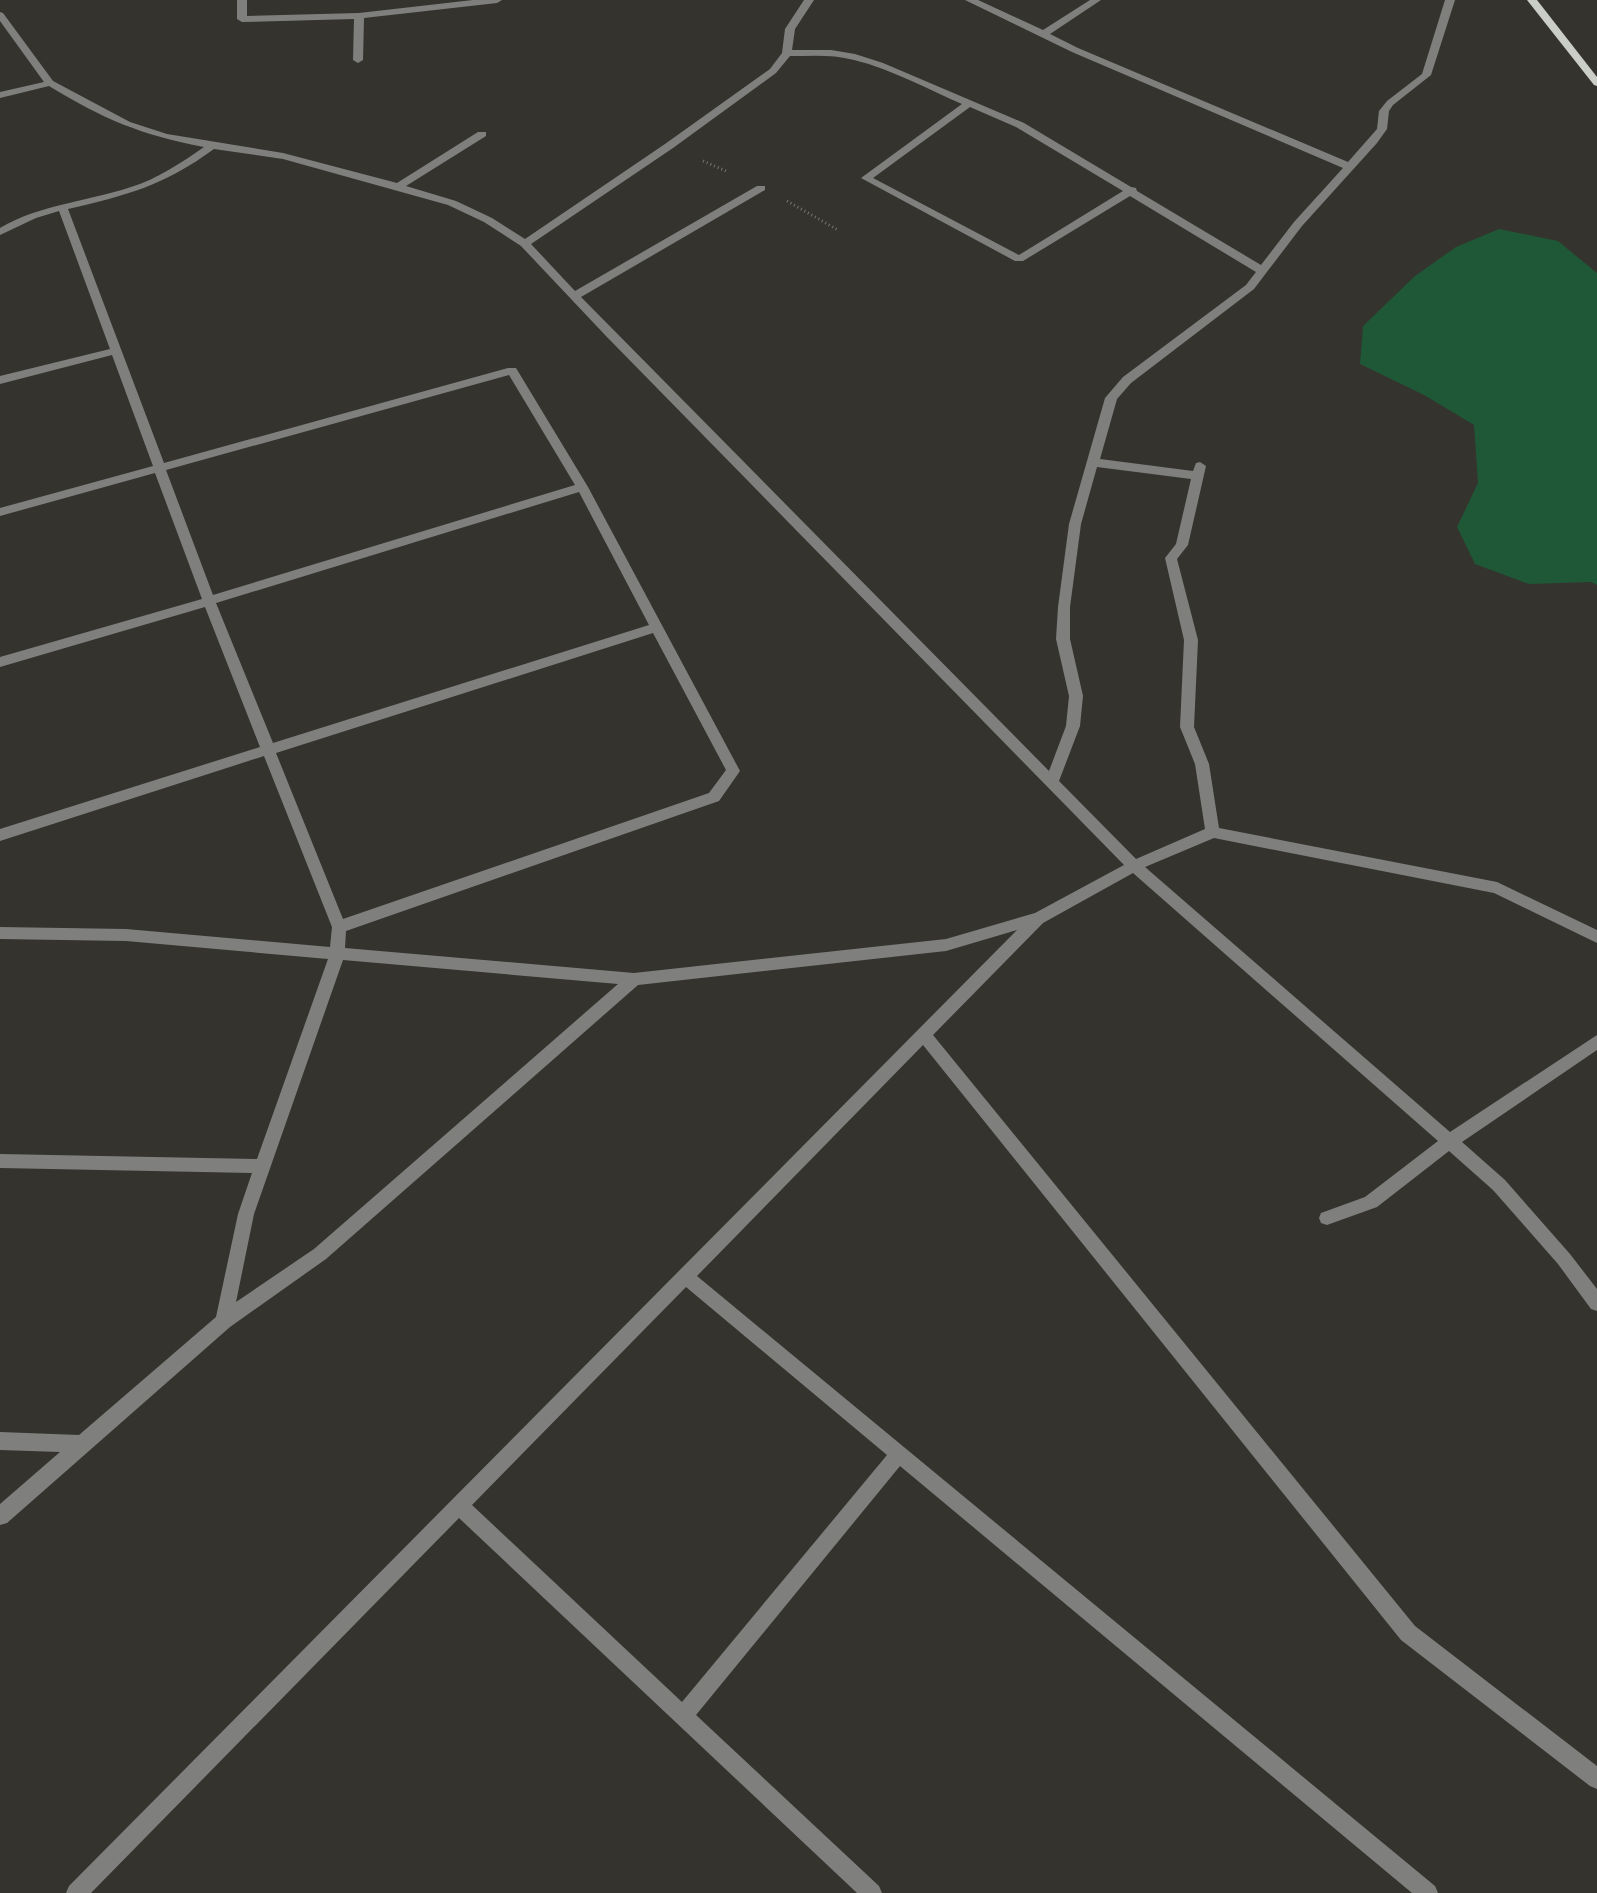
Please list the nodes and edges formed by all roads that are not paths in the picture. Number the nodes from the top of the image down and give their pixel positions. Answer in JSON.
{"nodes":[{"id":1,"x":242,"y":0,"type":"edge"},
{"id":2,"x":497,"y":0,"type":"edge"},
{"id":3,"x":809,"y":0,"type":"edge"},
{"id":4,"x":970,"y":0,"type":"edge"},
{"id":5,"x":1096,"y":0,"type":"edge"},
{"id":6,"x":1450,"y":0,"type":"edge"},
{"id":7,"x":1532,"y":0,"type":"edge"},
{"id":8,"x":420,"y":5,"type":"edge"},
{"id":9,"x":0,"y":15,"type":"edge"},
{"id":10,"x":359,"y":16,"type":"junction"},
{"id":11,"x":1043,"y":34,"type":"junction"},
{"id":12,"x":787,"y":53,"type":"junction"},
{"id":13,"x":358,"y":60,"type":"dead end"},
{"id":14,"x":50,"y":82,"type":"junction"},
{"id":15,"x":1597,"y":83,"type":"edge"},
{"id":16,"x":0,"y":95,"type":"edge"},
{"id":17,"x":969,"y":103,"type":"junction"},
{"id":18,"x":482,"y":134,"type":"dead end"},
{"id":19,"x":212,"y":147,"type":"junction"},
{"id":20,"x":1350,"y":167,"type":"junction"},
{"id":21,"x":398,"y":187,"type":"junction"},
{"id":22,"x":761,"y":188,"type":"dead end"},
{"id":23,"x":1132,"y":190,"type":"junction"},
{"id":24,"x":62,"y":206,"type":"junction"},
{"id":25,"x":0,"y":232,"type":"edge"},
{"id":26,"x":525,"y":244,"type":"junction"},
{"id":27,"x":1263,"y":271,"type":"junction"},
{"id":28,"x":574,"y":296,"type":"junction"},
{"id":29,"x":115,"y":351,"type":"junction"},
{"id":30,"x":0,"y":380,"type":"edge"},
{"id":31,"x":1093,"y":462,"type":"junction"},
{"id":32,"x":159,"y":469,"type":"junction"},
{"id":33,"x":582,"y":487,"type":"junction"},
{"id":34,"x":0,"y":512,"type":"edge"},
{"id":35,"x":209,"y":601,"type":"junction"},
{"id":36,"x":656,"y":627,"type":"junction"},
{"id":37,"x":0,"y":662,"type":"edge"},
{"id":38,"x":269,"y":750,"type":"junction"},
{"id":39,"x":1051,"y":782,"type":"junction"},
{"id":40,"x":1213,"y":832,"type":"junction"},
{"id":41,"x":0,"y":835,"type":"edge"},
{"id":42,"x":1134,"y":866,"type":"junction"},
{"id":43,"x":1039,"y":918,"type":"junction"},
{"id":44,"x":339,"y":927,"type":"junction"},
{"id":45,"x":0,"y":933,"type":"edge"},
{"id":46,"x":1597,"y":937,"type":"edge"},
{"id":47,"x":337,"y":955,"type":"junction"},
{"id":48,"x":634,"y":979,"type":"junction"},
{"id":49,"x":924,"y":1035,"type":"junction"},
{"id":50,"x":1597,"y":1042,"type":"edge"},
{"id":51,"x":1449,"y":1142,"type":"junction"},
{"id":52,"x":0,"y":1161,"type":"edge"},
{"id":53,"x":263,"y":1166,"type":"junction"},
{"id":54,"x":1327,"y":1218,"type":"dead end"},
{"id":55,"x":685,"y":1276,"type":"junction"},
{"id":56,"x":1597,"y":1303,"type":"edge"},
{"id":57,"x":225,"y":1321,"type":"junction"},
{"id":58,"x":0,"y":1441,"type":"edge"},
{"id":59,"x":82,"y":1444,"type":"junction"},
{"id":60,"x":899,"y":1455,"type":"junction"},
{"id":61,"x":459,"y":1506,"type":"junction"},
{"id":62,"x":0,"y":1516,"type":"edge"},
{"id":63,"x":683,"y":1716,"type":"junction"},
{"id":64,"x":1597,"y":1779,"type":"edge"},
{"id":65,"x":76,"y":1893,"type":"edge"},
{"id":66,"x":872,"y":1893,"type":"edge"},
{"id":67,"x":1428,"y":1893,"type":"edge"}],
"edges":[{"from":1,"to":10,"type":"street"},
{"from":2,"to":8,"type":"street"},
{"from":3,"to":12,"type":"street"},
{"from":4,"to":11,"type":"street"},
{"from":5,"to":11,"type":"street"},
{"from":6,"to":20,"type":"street"},
{"from":7,"to":15,"type":"main road"},
{"from":8,"to":10,"type":"street"},
{"from":9,"to":14,"type":"street"},
{"from":10,"to":13,"type":"street"},
{"from":11,"to":20,"type":"street"},
{"from":12,"to":17,"type":"street"},
{"from":12,"to":26,"type":"street"},
{"from":14,"to":16,"type":"street"},
{"from":14,"to":19,"type":"street"},
{"from":17,"to":23,"type":"street"},
{"from":17,"to":23,"type":"street"},
{"from":18,"to":21,"type":"street"},
{"from":19,"to":21,"type":"street"},
{"from":19,"to":24,"type":"street"},
{"from":20,"to":27,"type":"street"},
{"from":21,"to":26,"type":"street"},
{"from":22,"to":28,"type":"street"},
{"from":23,"to":27,"type":"street"},
{"from":24,"to":25,"type":"street"},
{"from":24,"to":29,"type":"street"},
{"from":26,"to":28,"type":"street"},
{"from":27,"to":31,"type":"street"},
{"from":28,"to":39,"type":"street"},
{"from":29,"to":30,"type":"street"},
{"from":29,"to":32,"type":"street"},
{"from":31,"to":39,"type":"street"},
{"from":31,"to":40,"type":"street"},
{"from":32,"to":33,"type":"street"},
{"from":32,"to":34,"type":"street"},
{"from":32,"to":35,"type":"street"},
{"from":33,"to":35,"type":"street"},
{"from":33,"to":36,"type":"street"},
{"from":35,"to":37,"type":"street"},
{"from":35,"to":38,"type":"street"},
{"from":36,"to":38,"type":"street"},
{"from":36,"to":44,"type":"street"},
{"from":38,"to":41,"type":"street"},
{"from":38,"to":44,"type":"street"},
{"from":39,"to":42,"type":"street"},
{"from":40,"to":42,"type":"street"},
{"from":40,"to":46,"type":"street"},
{"from":42,"to":43,"type":"street"},
{"from":42,"to":51,"type":"street"},
{"from":43,"to":48,"type":"street"},
{"from":43,"to":49,"type":"street"},
{"from":44,"to":47,"type":"street"},
{"from":45,"to":47,"type":"street"},
{"from":47,"to":48,"type":"street"},
{"from":47,"to":53,"type":"street"},
{"from":48,"to":57,"type":"street"},
{"from":49,"to":55,"type":"street"},
{"from":49,"to":64,"type":"street"},
{"from":50,"to":51,"type":"street"},
{"from":51,"to":54,"type":"street"},
{"from":51,"to":56,"type":"street"},
{"from":52,"to":53,"type":"street"},
{"from":53,"to":57,"type":"street"},
{"from":55,"to":60,"type":"street"},
{"from":55,"to":61,"type":"street"},
{"from":57,"to":59,"type":"street"},
{"from":58,"to":59,"type":"street"},
{"from":59,"to":62,"type":"street"},
{"from":60,"to":63,"type":"street"},
{"from":60,"to":67,"type":"street"},
{"from":61,"to":63,"type":"street"},
{"from":61,"to":65,"type":"street"},
{"from":63,"to":66,"type":"street"}]}
